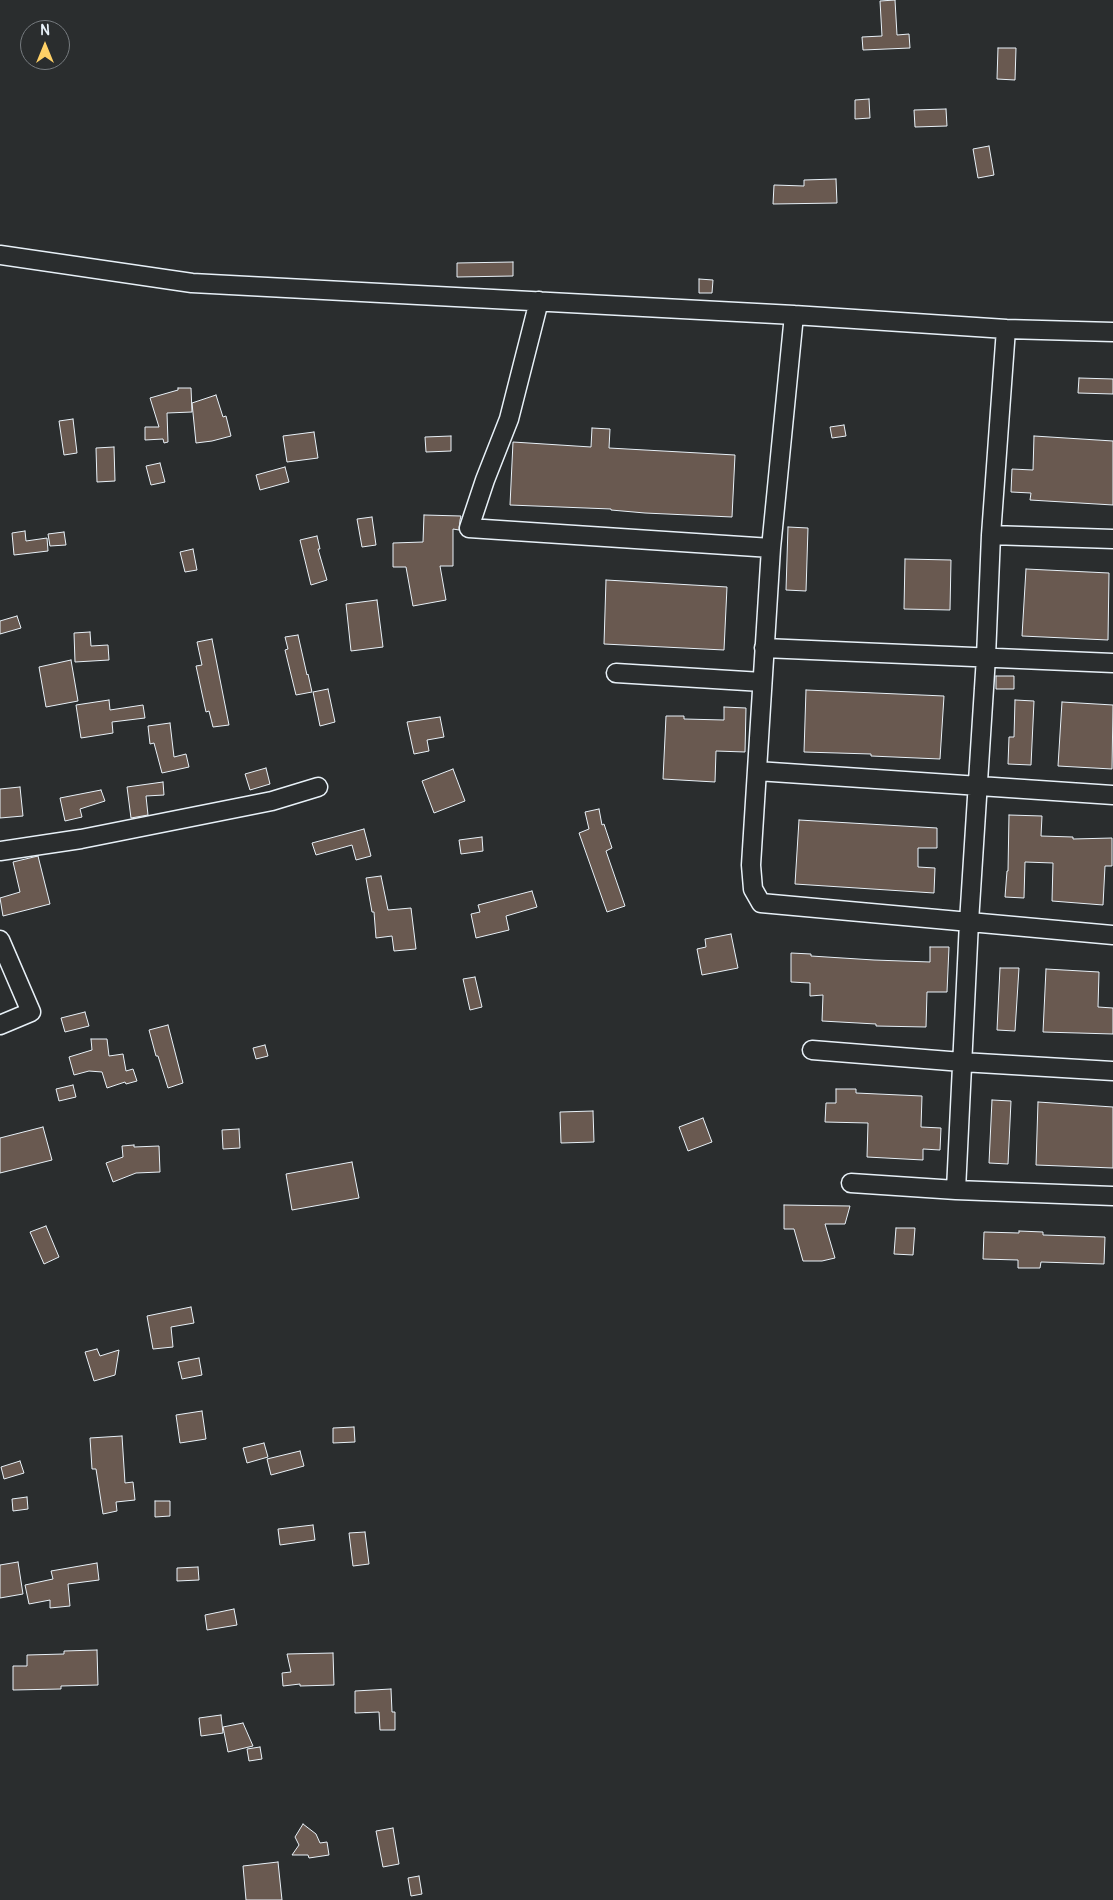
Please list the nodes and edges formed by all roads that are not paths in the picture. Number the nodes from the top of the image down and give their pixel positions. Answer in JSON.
{"nodes":[{"id":1,"x":0,"y":255,"type":"edge"},
{"id":2,"x":538,"y":301,"type":"junction"},
{"id":3,"x":794,"y":315,"type":"junction"},
{"id":4,"x":1006,"y":329,"type":"junction"},
{"id":5,"x":1113,"y":332,"type":"edge"},
{"id":6,"x":991,"y":535,"type":"junction"},
{"id":7,"x":1113,"y":539,"type":"edge"},
{"id":8,"x":771,"y":548,"type":"junction"},
{"id":9,"x":764,"y":648,"type":"junction"},
{"id":10,"x":986,"y":657,"type":"junction"},
{"id":11,"x":1113,"y":663,"type":"edge"},
{"id":12,"x":616,"y":673,"type":"dead end"},
{"id":13,"x":762,"y":682,"type":"junction"},
{"id":14,"x":757,"y":771,"type":"junction"},
{"id":15,"x":318,"y":786,"type":"dead end"},
{"id":16,"x":978,"y":786,"type":"junction"},
{"id":17,"x":1113,"y":795,"type":"edge"},
{"id":18,"x":0,"y":851,"type":"edge"},
{"id":19,"x":969,"y":922,"type":"junction"},
{"id":20,"x":1113,"y":935,"type":"edge"},
{"id":21,"x":0,"y":940,"type":"edge"},
{"id":22,"x":0,"y":1025,"type":"edge"},
{"id":23,"x":812,"y":1050,"type":"dead end"},
{"id":24,"x":962,"y":1062,"type":"junction"},
{"id":25,"x":1113,"y":1071,"type":"edge"},
{"id":26,"x":850,"y":1182,"type":"dead end"},
{"id":27,"x":956,"y":1190,"type":"junction"},
{"id":28,"x":1113,"y":1196,"type":"edge"}],
"edges":[{"from":1,"to":2,"type":"street"},
{"from":2,"to":3,"type":"street"},
{"from":2,"to":8,"type":"street"},
{"from":3,"to":4,"type":"street"},
{"from":3,"to":8,"type":"street"},
{"from":4,"to":5,"type":"street"},
{"from":4,"to":6,"type":"street"},
{"from":6,"to":7,"type":"street"},
{"from":6,"to":10,"type":"street"},
{"from":8,"to":9,"type":"street"},
{"from":9,"to":10,"type":"street"},
{"from":9,"to":13,"type":"street"},
{"from":10,"to":11,"type":"street"},
{"from":10,"to":16,"type":"street"},
{"from":12,"to":13,"type":"street"},
{"from":13,"to":14,"type":"street"},
{"from":14,"to":16,"type":"street"},
{"from":14,"to":19,"type":"street"},
{"from":15,"to":18,"type":"street"},
{"from":16,"to":17,"type":"street"},
{"from":16,"to":19,"type":"street"},
{"from":19,"to":20,"type":"street"},
{"from":19,"to":24,"type":"street"},
{"from":21,"to":22,"type":"street"},
{"from":23,"to":24,"type":"street"},
{"from":24,"to":25,"type":"street"},
{"from":24,"to":27,"type":"street"},
{"from":26,"to":27,"type":"street"},
{"from":27,"to":28,"type":"street"}]}
